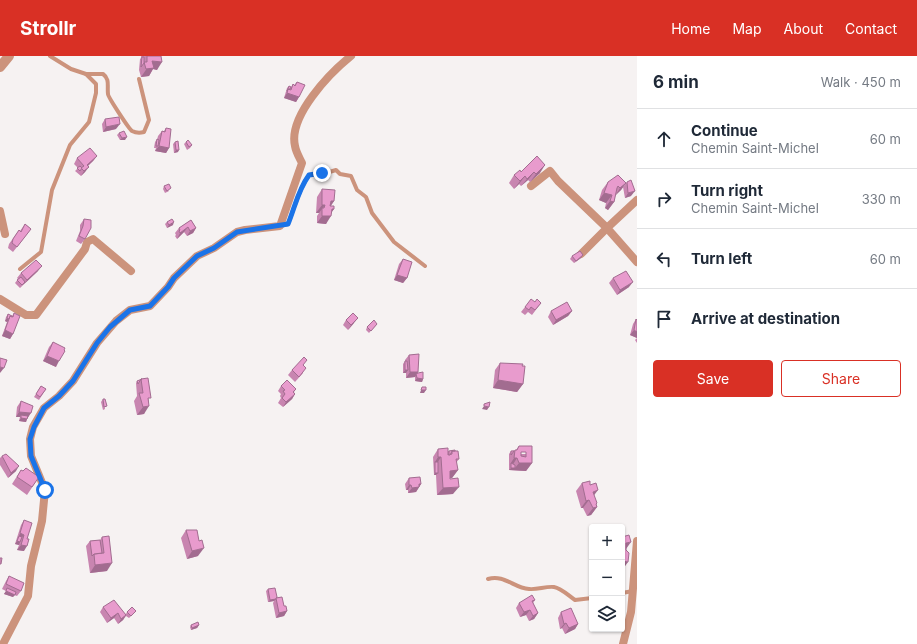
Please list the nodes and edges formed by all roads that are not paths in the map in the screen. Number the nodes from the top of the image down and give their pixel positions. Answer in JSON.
{"nodes":[{"id":1,"x":9,"y":56,"type":"edge"},
{"id":2,"x":50,"y":56,"type":"edge"},
{"id":3,"x":351,"y":56,"type":"edge"},
{"id":4,"x":0,"y":66,"type":"edge"},
{"id":5,"x":86,"y":74,"type":"junction"},
{"id":6,"x":138,"y":79,"type":"dead end"},
{"id":7,"x":531,"y":186,"type":"dead end"},
{"id":8,"x":637,"y":200,"type":"edge"},
{"id":9,"x":0,"y":213,"type":"edge"},
{"id":10,"x":280,"y":226,"type":"junction"},
{"id":11,"x":607,"y":228,"type":"junction"},
{"id":12,"x":5,"y":234,"type":"dead end"},
{"id":13,"x":581,"y":254,"type":"edge"},
{"id":14,"x":637,"y":262,"type":"edge"},
{"id":15,"x":425,"y":266,"type":"dead end"},
{"id":16,"x":20,"y":269,"type":"dead end"},
{"id":17,"x":131,"y":271,"type":"dead end"},
{"id":18,"x":0,"y":298,"type":"edge"},
{"id":19,"x":637,"y":541,"type":"edge"},
{"id":20,"x":488,"y":579,"type":"dead end"},
{"id":21,"x":633,"y":591,"type":"junction"},
{"id":22,"x":625,"y":592,"type":"edge"},
{"id":23,"x":589,"y":598,"type":"edge"},
{"id":24,"x":3,"y":644,"type":"edge"},
{"id":25,"x":623,"y":644,"type":"edge"}],
"edges":[{"from":1,"to":4,"type":"street"},
{"from":2,"to":5,"type":"lane"},
{"from":3,"to":10,"type":"street"},
{"from":5,"to":6,"type":"lane"},
{"from":5,"to":16,"type":"lane"},
{"from":7,"to":11,"type":"street"},
{"from":8,"to":11,"type":"street"},
{"from":9,"to":12,"type":"street"},
{"from":10,"to":15,"type":"lane"},
{"from":10,"to":24,"type":"street"},
{"from":11,"to":13,"type":"street"},
{"from":11,"to":14,"type":"street"},
{"from":17,"to":18,"type":"street"},
{"from":19,"to":21,"type":"street"},
{"from":20,"to":23,"type":"lane"},
{"from":21,"to":22,"type":"lane"},
{"from":21,"to":25,"type":"street"}]}
